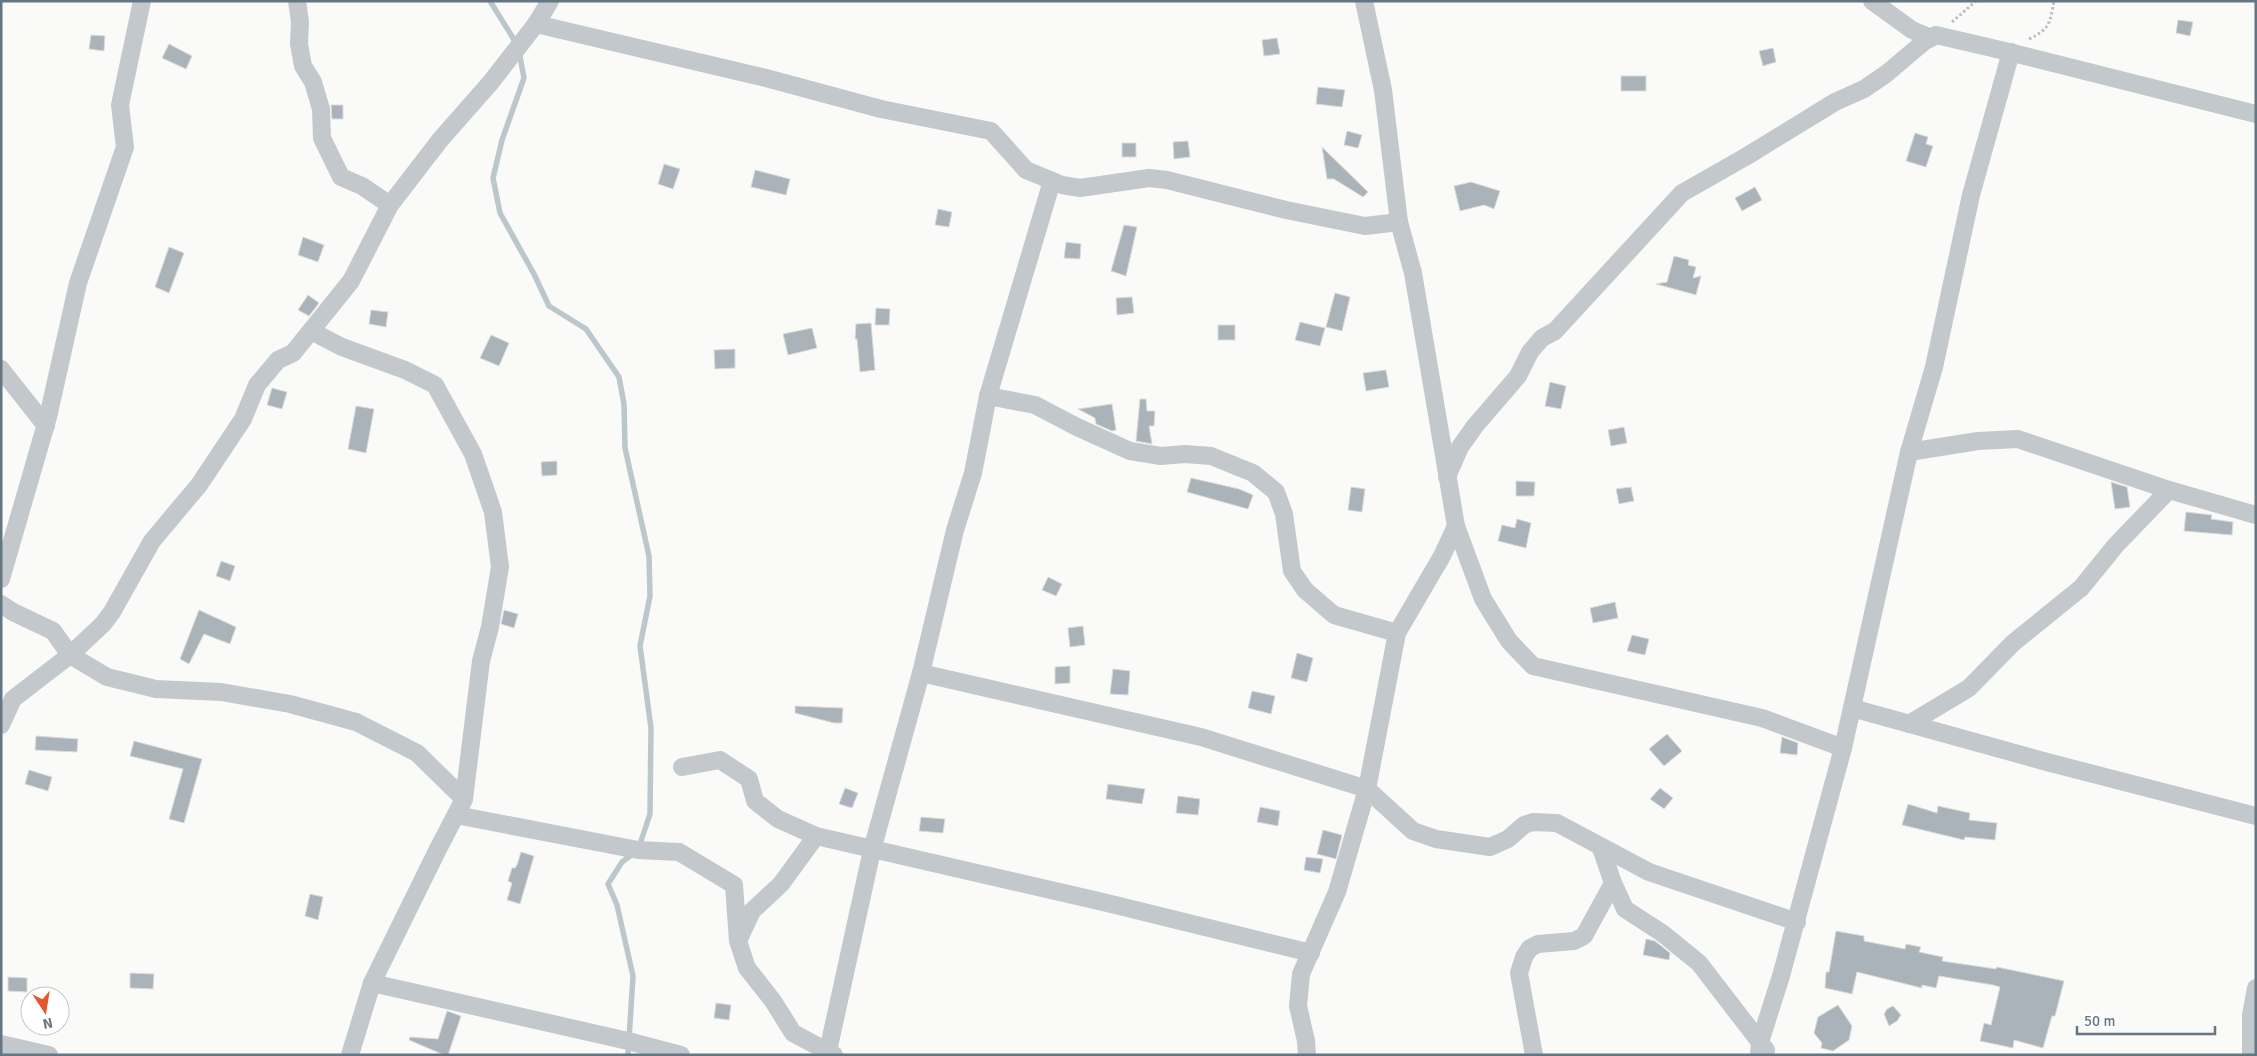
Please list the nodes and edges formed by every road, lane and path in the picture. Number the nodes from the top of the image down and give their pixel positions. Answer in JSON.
{"nodes":[{"id":1,"x":142,"y":1,"type":"edge"},
{"id":2,"x":297,"y":1,"type":"edge"},
{"id":3,"x":550,"y":1,"type":"edge"},
{"id":4,"x":1364,"y":1,"type":"edge"},
{"id":5,"x":1872,"y":1,"type":"edge"},
{"id":6,"x":1976,"y":1,"type":"edge"},
{"id":7,"x":2054,"y":1,"type":"edge"},
{"id":8,"x":536,"y":24,"type":"junction"},
{"id":9,"x":1933,"y":36,"type":"junction"},
{"id":10,"x":2008,"y":52,"type":"junction"},
{"id":11,"x":2256,"y":114,"type":"edge"},
{"id":12,"x":1052,"y":180,"type":"junction"},
{"id":13,"x":390,"y":205,"type":"junction"},
{"id":14,"x":1399,"y":222,"type":"junction"},
{"id":15,"x":311,"y":331,"type":"junction"},
{"id":16,"x":1,"y":369,"type":"edge"},
{"id":17,"x":988,"y":396,"type":"junction"},
{"id":18,"x":46,"y":426,"type":"junction"},
{"id":19,"x":1909,"y":452,"type":"junction"},
{"id":20,"x":1447,"y":477,"type":"junction"},
{"id":21,"x":2169,"y":490,"type":"junction"},
{"id":22,"x":2256,"y":515,"type":"edge"},
{"id":23,"x":1456,"y":526,"type":"junction"},
{"id":24,"x":1,"y":580,"type":"edge"},
{"id":25,"x":1,"y":604,"type":"edge"},
{"id":26,"x":1398,"y":633,"type":"junction"},
{"id":27,"x":70,"y":655,"type":"junction"},
{"id":28,"x":921,"y":673,"type":"junction"},
{"id":29,"x":1852,"y":708,"type":"junction"},
{"id":30,"x":1909,"y":724,"type":"junction"},
{"id":31,"x":1,"y":725,"type":"edge"},
{"id":32,"x":1843,"y":748,"type":"junction"},
{"id":33,"x":682,"y":767,"type":"dead end"},
{"id":34,"x":1367,"y":789,"type":"junction"},
{"id":35,"x":464,"y":800,"type":"junction"},
{"id":36,"x":456,"y":815,"type":"junction"},
{"id":37,"x":2256,"y":816,"type":"edge"},
{"id":38,"x":816,"y":836,"type":"junction"},
{"id":39,"x":1600,"y":848,"type":"junction"},
{"id":40,"x":872,"y":850,"type":"junction"},
{"id":41,"x":1613,"y":882,"type":"junction"},
{"id":42,"x":1797,"y":922,"type":"junction"},
{"id":43,"x":738,"y":941,"type":"junction"},
{"id":44,"x":1311,"y":954,"type":"junction"},
{"id":45,"x":372,"y":983,"type":"junction"},
{"id":46,"x":2256,"y":988,"type":"edge"},
{"id":47,"x":1,"y":1044,"type":"edge"},
{"id":48,"x":1763,"y":1050,"type":"edge"},
{"id":49,"x":831,"y":1053,"type":"edge"},
{"id":50,"x":48,"y":1055,"type":"edge"},
{"id":51,"x":350,"y":1055,"type":"edge"},
{"id":52,"x":681,"y":1055,"type":"edge"},
{"id":53,"x":1307,"y":1055,"type":"edge"},
{"id":54,"x":1534,"y":1055,"type":"edge"},
{"id":55,"x":2252,"y":1055,"type":"edge"}],
"edges":[{"from":1,"to":18,"type":"street"},
{"from":2,"to":13,"type":"street"},
{"from":3,"to":8,"type":"street"},
{"from":4,"to":14,"type":"street"},
{"from":5,"to":9,"type":"street"},
{"from":6,"to":9,"type":"path"},
{"from":7,"to":10,"type":"path"},
{"from":8,"to":12,"type":"street"},
{"from":8,"to":13,"type":"street"},
{"from":9,"to":10,"type":"street"},
{"from":9,"to":20,"type":"street"},
{"from":10,"to":11,"type":"street"},
{"from":10,"to":19,"type":"street"},
{"from":12,"to":14,"type":"street"},
{"from":12,"to":17,"type":"street"},
{"from":13,"to":15,"type":"street"},
{"from":14,"to":20,"type":"street"},
{"from":15,"to":27,"type":"street"},
{"from":15,"to":35,"type":"street"},
{"from":16,"to":18,"type":"street"},
{"from":17,"to":26,"type":"street"},
{"from":17,"to":28,"type":"street"},
{"from":18,"to":24,"type":"street"},
{"from":19,"to":21,"type":"street"},
{"from":19,"to":29,"type":"street"},
{"from":20,"to":23,"type":"street"},
{"from":21,"to":22,"type":"street"},
{"from":21,"to":30,"type":"street"},
{"from":23,"to":26,"type":"street"},
{"from":23,"to":32,"type":"street"},
{"from":25,"to":27,"type":"street"},
{"from":26,"to":34,"type":"street"},
{"from":27,"to":31,"type":"street"},
{"from":27,"to":35,"type":"street"},
{"from":28,"to":34,"type":"street"},
{"from":28,"to":40,"type":"street"},
{"from":29,"to":30,"type":"street"},
{"from":29,"to":32,"type":"street"},
{"from":30,"to":37,"type":"street"},
{"from":32,"to":42,"type":"street"},
{"from":33,"to":38,"type":"street"},
{"from":34,"to":39,"type":"street"},
{"from":34,"to":44,"type":"street"},
{"from":35,"to":36,"type":"street"},
{"from":36,"to":43,"type":"street"},
{"from":36,"to":45,"type":"street"},
{"from":38,"to":40,"type":"street"},
{"from":38,"to":43,"type":"street"},
{"from":39,"to":41,"type":"street"},
{"from":39,"to":42,"type":"street"},
{"from":40,"to":44,"type":"street"},
{"from":40,"to":49,"type":"street"},
{"from":41,"to":48,"type":"street"},
{"from":41,"to":54,"type":"street"},
{"from":42,"to":48,"type":"street"},
{"from":43,"to":49,"type":"street"},
{"from":44,"to":53,"type":"street"},
{"from":45,"to":51,"type":"street"},
{"from":45,"to":52,"type":"street"},
{"from":46,"to":55,"type":"street"},
{"from":47,"to":50,"type":"street"}]}
